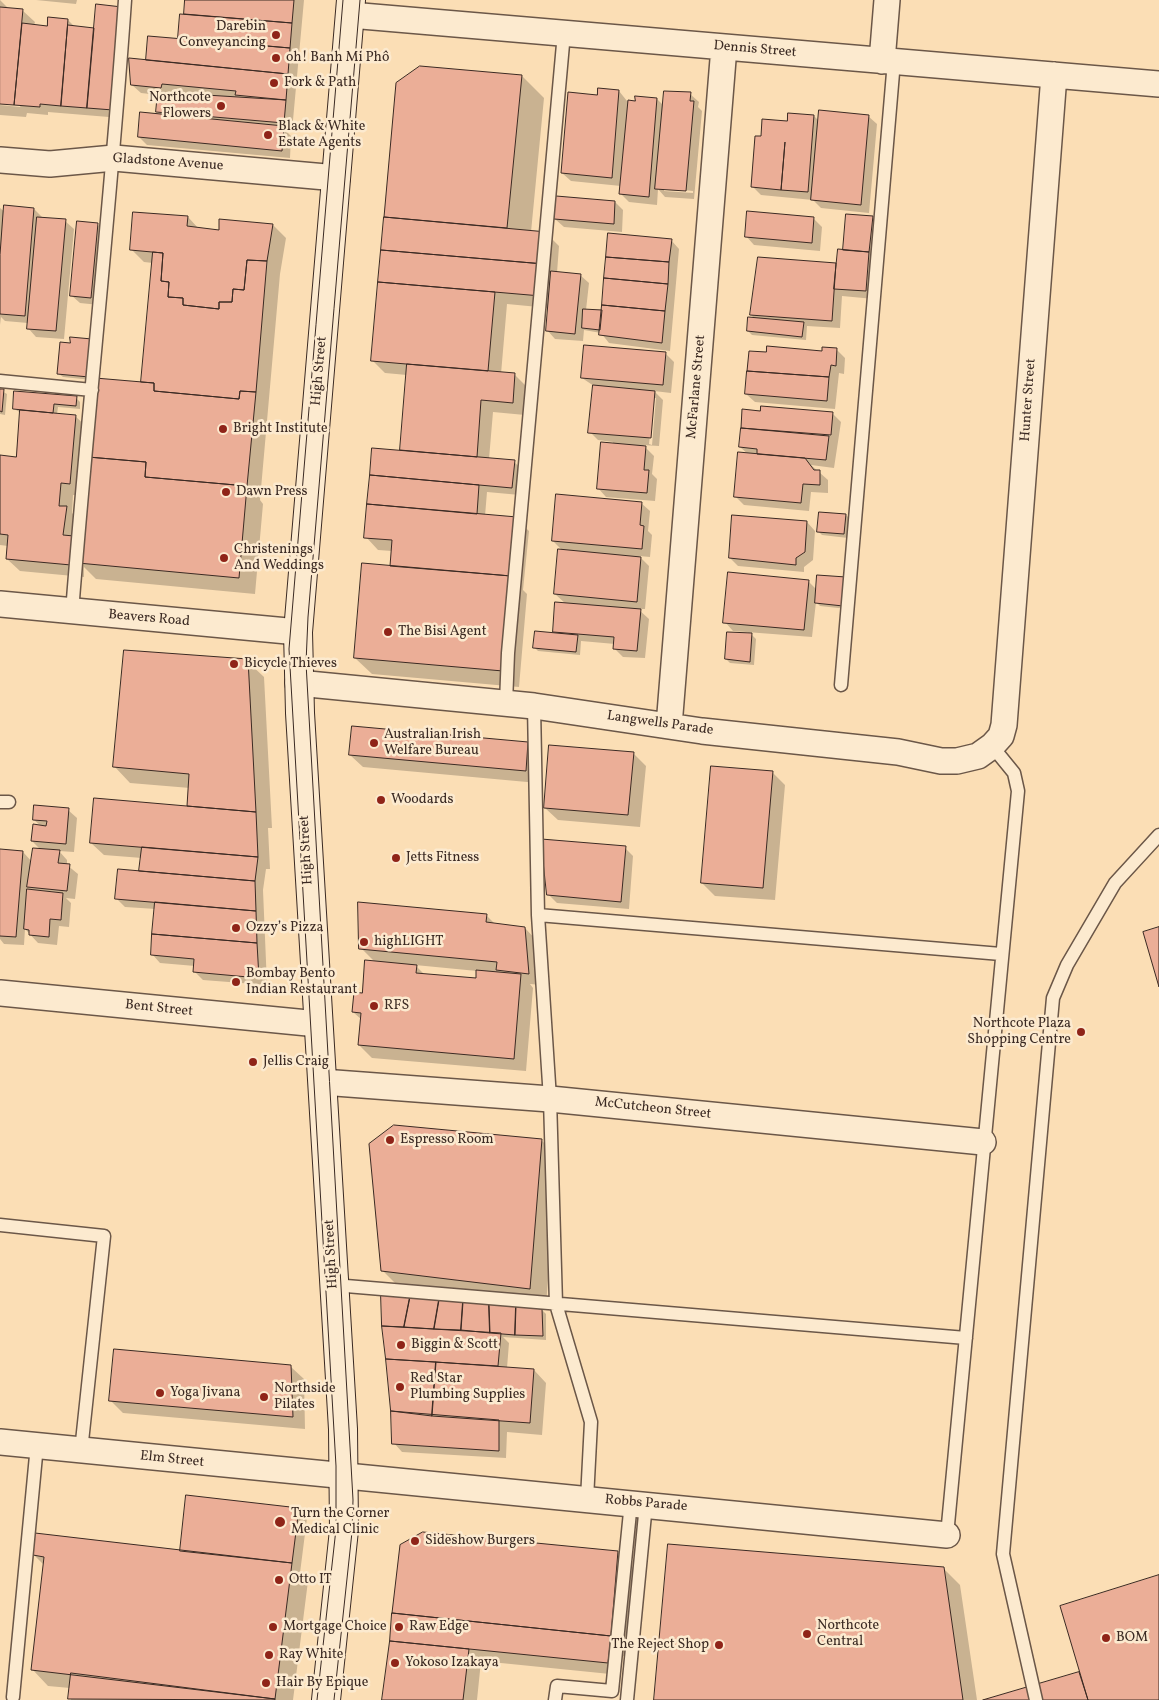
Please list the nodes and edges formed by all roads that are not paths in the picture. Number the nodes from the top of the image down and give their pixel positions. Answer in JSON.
{"nodes":[{"id":1,"x":125,"y":0,"type":"edge"},
{"id":2,"x":887,"y":0,"type":"edge"},
{"id":3,"x":351,"y":8,"type":"edge"},
{"id":4,"x":564,"y":34,"type":"junction"},
{"id":5,"x":724,"y":47,"type":"junction"},
{"id":6,"x":888,"y":61,"type":"junction"},
{"id":7,"x":1054,"y":75,"type":"junction"},
{"id":8,"x":1159,"y":84,"type":"edge"},
{"id":9,"x":114,"y":158,"type":"junction"},
{"id":10,"x":0,"y":160,"type":"edge"},
{"id":11,"x":337,"y":178,"type":"junction"},
{"id":12,"x":0,"y":381,"type":"edge"},
{"id":13,"x":92,"y":390,"type":"junction"},
{"id":14,"x":0,"y":604,"type":"edge"},
{"id":15,"x":72,"y":612,"type":"junction"},
{"id":16,"x":298,"y":632,"type":"junction"},
{"id":17,"x":298,"y":683,"type":"junction"},
{"id":18,"x":841,"y":685,"type":"dead end"},
{"id":19,"x":506,"y":703,"type":"junction"},
{"id":20,"x":534,"y":706,"type":"junction"},
{"id":21,"x":669,"y":726,"type":"junction"},
{"id":22,"x":998,"y":736,"type":"junction"},
{"id":23,"x":1159,"y":836,"type":"edge"},
{"id":24,"x":538,"y":916,"type":"junction"},
{"id":25,"x":1002,"y":954,"type":"junction"},
{"id":26,"x":0,"y":993,"type":"edge"},
{"id":27,"x":318,"y":1024,"type":"junction"},
{"id":28,"x":322,"y":1082,"type":"junction"},
{"id":29,"x":550,"y":1099,"type":"junction"},
{"id":30,"x":983,"y":1142,"type":"junction"},
{"id":31,"x":0,"y":1225,"type":"edge"},
{"id":32,"x":334,"y":1285,"type":"junction"},
{"id":33,"x":556,"y":1304,"type":"junction"},
{"id":34,"x":966,"y":1338,"type":"junction"},
{"id":35,"x":0,"y":1442,"type":"edge"},
{"id":36,"x":37,"y":1446,"type":"junction"},
{"id":37,"x":81,"y":1451,"type":"junction"},
{"id":38,"x":344,"y":1477,"type":"junction"},
{"id":39,"x":587,"y":1499,"type":"junction"},
{"id":40,"x":639,"y":1503,"type":"junction"},
{"id":41,"x":947,"y":1535,"type":"joint"},
{"id":42,"x":13,"y":1697,"type":"dead end"},
{"id":43,"x":326,"y":1700,"type":"edge"},
{"id":44,"x":555,"y":1700,"type":"edge"},
{"id":45,"x":627,"y":1700,"type":"edge"},
{"id":46,"x":1036,"y":1700,"type":"edge"}],
"edges":[{"from":1,"to":9,"type":"lane"},
{"from":2,"to":6,"type":"street"},
{"from":3,"to":4,"type":"street","name":"Dennis Street"},
{"from":3,"to":11,"type":"main road","name":"High Street"},
{"from":4,"to":5,"type":"street","name":"Dennis Street"},
{"from":4,"to":19,"type":"lane"},
{"from":5,"to":6,"type":"street","name":"Dennis Street"},
{"from":5,"to":21,"type":"street","name":"McFarlane Street"},
{"from":6,"to":7,"type":"street","name":"Dennis Street"},
{"from":6,"to":18,"type":"lane"},
{"from":7,"to":8,"type":"street","name":"Dennis Street"},
{"from":7,"to":22,"type":"street","name":"Hunter Street"},
{"from":9,"to":10,"type":"street","name":"Gladstone Avenue"},
{"from":9,"to":11,"type":"street","name":"Gladstone Avenue"},
{"from":9,"to":13,"type":"lane"},
{"from":11,"to":16,"type":"main road","name":"High Street"},
{"from":12,"to":13,"type":"lane"},
{"from":13,"to":15,"type":"lane"},
{"from":14,"to":15,"type":"street","name":"Beavers Road"},
{"from":15,"to":16,"type":"street","name":"Beavers Road"},
{"from":16,"to":17,"type":"main road","name":"High Street"},
{"from":17,"to":19,"type":"street","name":"Langwells Parade"},
{"from":17,"to":27,"type":"main road","name":"High Street"},
{"from":19,"to":20,"type":"street","name":"Langwells Parade"},
{"from":20,"to":21,"type":"street","name":"Langwells Parade"},
{"from":20,"to":24,"type":"lane"},
{"from":21,"to":22,"type":"street","name":"Langwells Parade"},
{"from":22,"to":25,"type":"lane"},
{"from":23,"to":46,"type":"lane"},
{"from":24,"to":25,"type":"lane"},
{"from":24,"to":29,"type":"lane"},
{"from":25,"to":30,"type":"lane"},
{"from":26,"to":27,"type":"street","name":"Bent Street"},
{"from":27,"to":28,"type":"main road","name":"High Street"},
{"from":28,"to":29,"type":"street","name":"McCutcheon Street"},
{"from":28,"to":32,"type":"main road","name":"High Street"},
{"from":29,"to":30,"type":"street","name":"McCutcheon Street"},
{"from":29,"to":33,"type":"lane"},
{"from":30,"to":34,"type":"lane"},
{"from":31,"to":37,"type":"lane"},
{"from":32,"to":33,"type":"lane"},
{"from":32,"to":38,"type":"main road","name":"High Street"},
{"from":33,"to":34,"type":"lane"},
{"from":33,"to":39,"type":"lane"},
{"from":34,"to":41,"type":"lane"},
{"from":35,"to":36,"type":"street","name":"Elm Street"},
{"from":36,"to":37,"type":"street","name":"Elm Street"},
{"from":36,"to":42,"type":"lane"},
{"from":37,"to":38,"type":"street","name":"Elm Street"},
{"from":38,"to":39,"type":"street","name":"Robbs Parade"},
{"from":38,"to":43,"type":"main road","name":"High Street"},
{"from":39,"to":40,"type":"street","name":"Robbs Parade"},
{"from":40,"to":41,"type":"street","name":"Robbs Parade"},
{"from":40,"to":44,"type":"lane"},
{"from":40,"to":45,"type":"lane"}]}
